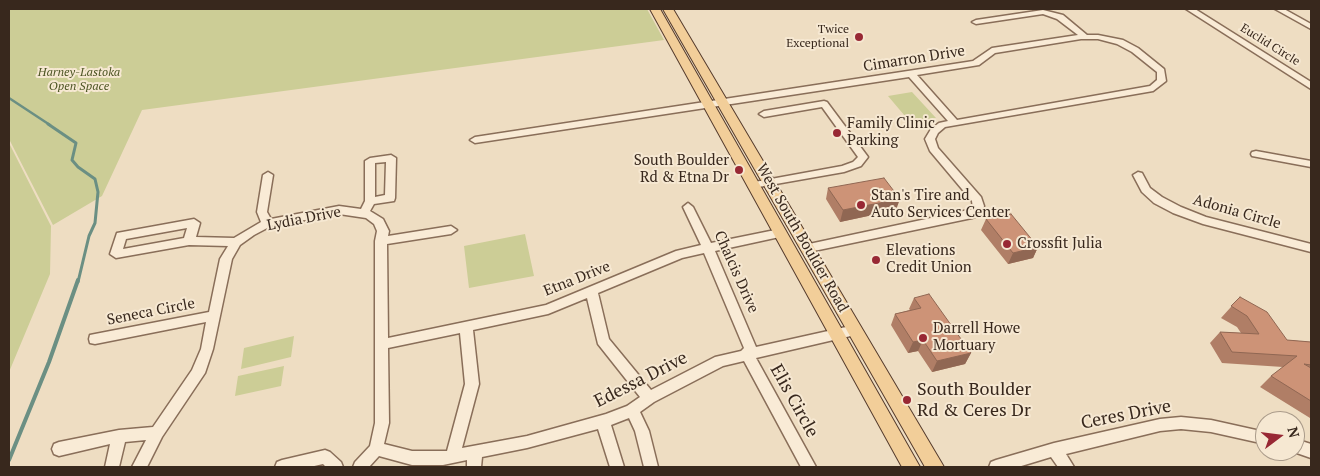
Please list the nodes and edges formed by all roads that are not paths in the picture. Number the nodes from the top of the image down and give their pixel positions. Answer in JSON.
{"nodes":[{"id":1,"x":654,"y":9,"type":"edge"},
{"id":2,"x":668,"y":9,"type":"edge"},
{"id":3,"x":1190,"y":9,"type":"edge"},
{"id":4,"x":1279,"y":9,"type":"edge"},
{"id":5,"x":976,"y":22,"type":"dead end"},
{"id":6,"x":1311,"y":27,"type":"edge"},
{"id":7,"x":1085,"y":37,"type":"junction"},
{"id":8,"x":911,"y":74,"type":"junction"},
{"id":9,"x":1311,"y":86,"type":"edge"},
{"id":10,"x":724,"y":102,"type":"junction"},
{"id":11,"x":709,"y":104,"type":"junction"},
{"id":12,"x":764,"y":114,"type":"dead end"},
{"id":13,"x":954,"y":122,"type":"junction"},
{"id":14,"x":475,"y":140,"type":"dead end"},
{"id":15,"x":1256,"y":154,"type":"dead end"},
{"id":16,"x":1311,"y":164,"type":"edge"},
{"id":17,"x":1138,"y":175,"type":"dead end"},
{"id":18,"x":268,"y":176,"type":"dead end"},
{"id":19,"x":770,"y":182,"type":"junction"},
{"id":20,"x":753,"y":185,"type":"junction"},
{"id":21,"x":370,"y":201,"type":"dead end"},
{"id":22,"x":688,"y":207,"type":"dead end"},
{"id":23,"x":364,"y":213,"type":"junction"},
{"id":24,"x":268,"y":223,"type":"junction"},
{"id":25,"x":451,"y":230,"type":"dead end"},
{"id":26,"x":780,"y":233,"type":"junction"},
{"id":27,"x":189,"y":241,"type":"junction"},
{"id":28,"x":236,"y":242,"type":"junction"},
{"id":29,"x":381,"y":242,"type":"junction"},
{"id":30,"x":708,"y":248,"type":"junction"},
{"id":31,"x":809,"y":248,"type":"junction"},
{"id":32,"x":1311,"y":248,"type":"edge"},
{"id":33,"x":591,"y":291,"type":"junction"},
{"id":34,"x":213,"y":316,"type":"junction"},
{"id":35,"x":466,"y":327,"type":"junction"},
{"id":36,"x":855,"y":330,"type":"junction"},
{"id":37,"x":836,"y":334,"type":"junction"},
{"id":38,"x":95,"y":339,"type":"dead end"},
{"id":39,"x":382,"y":344,"type":"junction"},
{"id":40,"x":749,"y":353,"type":"junction"},
{"id":41,"x":649,"y":398,"type":"junction"},
{"id":42,"x":632,"y":410,"type":"junction"},
{"id":43,"x":603,"y":421,"type":"junction"},
{"id":44,"x":158,"y":433,"type":"junction"},
{"id":45,"x":119,"y":436,"type":"junction"},
{"id":46,"x":1255,"y":436,"type":"edge"},
{"id":47,"x":60,"y":449,"type":"dead end"},
{"id":48,"x":376,"y":449,"type":"junction"},
{"id":49,"x":1054,"y":450,"type":"junction"},
{"id":50,"x":439,"y":460,"type":"edge"},
{"id":51,"x":474,"y":460,"type":"edge"},
{"id":52,"x":112,"y":467,"type":"edge"},
{"id":53,"x":139,"y":467,"type":"edge"},
{"id":54,"x":282,"y":467,"type":"edge"},
{"id":55,"x":336,"y":467,"type":"edge"},
{"id":56,"x":360,"y":467,"type":"edge"},
{"id":57,"x":617,"y":467,"type":"edge"},
{"id":58,"x":651,"y":467,"type":"edge"},
{"id":59,"x":808,"y":467,"type":"edge"},
{"id":60,"x":911,"y":467,"type":"edge"},
{"id":61,"x":935,"y":467,"type":"edge"},
{"id":62,"x":996,"y":467,"type":"edge"},
{"id":63,"x":1067,"y":467,"type":"edge"}],
"edges":[{"from":1,"to":11,"type":"main road","name":"West South Boulder Road"},
{"from":2,"to":10,"type":"main road","name":"West South Boulder Road"},
{"from":3,"to":9,"type":"street","name":"Euclid Circle"},
{"from":4,"to":6,"type":"street"},
{"from":5,"to":7,"type":"street"},
{"from":7,"to":8,"type":"street","name":"Cimarron Drive"},
{"from":7,"to":13,"type":"street","name":"Cimarron Drive"},
{"from":8,"to":10,"type":"street","name":"Cimarron Drive"},
{"from":8,"to":13,"type":"street"},
{"from":10,"to":11,"type":"street","name":"Cimarron Drive"},
{"from":10,"to":19,"type":"main road","name":"West South Boulder Road"},
{"from":11,"to":14,"type":"street","name":"Cimarron Drive"},
{"from":11,"to":20,"type":"main road","name":"West South Boulder Road"},
{"from":12,"to":19,"type":"street"},
{"from":13,"to":31,"type":"street","name":"Cimarron Drive"},
{"from":15,"to":16,"type":"street"},
{"from":17,"to":32,"type":"street","name":"Adonia Circle"},
{"from":18,"to":24,"type":"street"},
{"from":19,"to":20,"type":"street"},
{"from":19,"to":31,"type":"main road","name":"West South Boulder Road"},
{"from":20,"to":26,"type":"main road","name":"West South Boulder Road"},
{"from":21,"to":23,"type":"street"},
{"from":22,"to":30,"type":"street","name":"Chalcis Drive"},
{"from":23,"to":24,"type":"street","name":"Lydia Drive"},
{"from":23,"to":29,"type":"street","name":"Lydia Drive"},
{"from":24,"to":28,"type":"street","name":"Lydia Drive"},
{"from":25,"to":29,"type":"street"},
{"from":26,"to":30,"type":"street","name":"Etna Drive"},
{"from":26,"to":37,"type":"main road","name":"West South Boulder Road"},
{"from":27,"to":27,"type":"street"},
{"from":27,"to":28,"type":"street"},
{"from":28,"to":34,"type":"street"},
{"from":29,"to":39,"type":"street","name":"Lydia Drive"},
{"from":30,"to":33,"type":"street","name":"Etna Drive"},
{"from":30,"to":40,"type":"street","name":"Chalcis Drive"},
{"from":31,"to":36,"type":"main road","name":"West South Boulder Road"},
{"from":33,"to":35,"type":"street","name":"Etna Drive"},
{"from":33,"to":41,"type":"street"},
{"from":34,"to":38,"type":"street","name":"Seneca Circle"},
{"from":34,"to":44,"type":"street"},
{"from":35,"to":39,"type":"street","name":"Etna Drive"},
{"from":35,"to":50,"type":"street"},
{"from":36,"to":37,"type":"street","name":"Edessa Drive"},
{"from":36,"to":61,"type":"main road","name":"West South Boulder Road"},
{"from":37,"to":40,"type":"street","name":"Edessa Drive"},
{"from":37,"to":60,"type":"main road","name":"West South Boulder Road"},
{"from":39,"to":48,"type":"street","name":"Lydia Drive"},
{"from":40,"to":41,"type":"street","name":"Edessa Drive"},
{"from":40,"to":59,"type":"street","name":"Elis Circle"},
{"from":41,"to":42,"type":"street","name":"Edessa Drive"},
{"from":42,"to":43,"type":"street","name":"Edessa Drive"},
{"from":42,"to":58,"type":"street"},
{"from":43,"to":51,"type":"street","name":"Edessa Drive"},
{"from":43,"to":57,"type":"street"},
{"from":44,"to":45,"type":"street"},
{"from":44,"to":53,"type":"street"},
{"from":45,"to":47,"type":"street"},
{"from":45,"to":52,"type":"street"},
{"from":46,"to":49,"type":"street","name":"Ceres Drive"},
{"from":48,"to":50,"type":"street"},
{"from":48,"to":56,"type":"street"},
{"from":49,"to":62,"type":"street","name":"Ceres Drive"},
{"from":49,"to":63,"type":"street"},
{"from":50,"to":51,"type":"street","name":"Edessa Drive"},
{"from":54,"to":55,"type":"street"}]}
